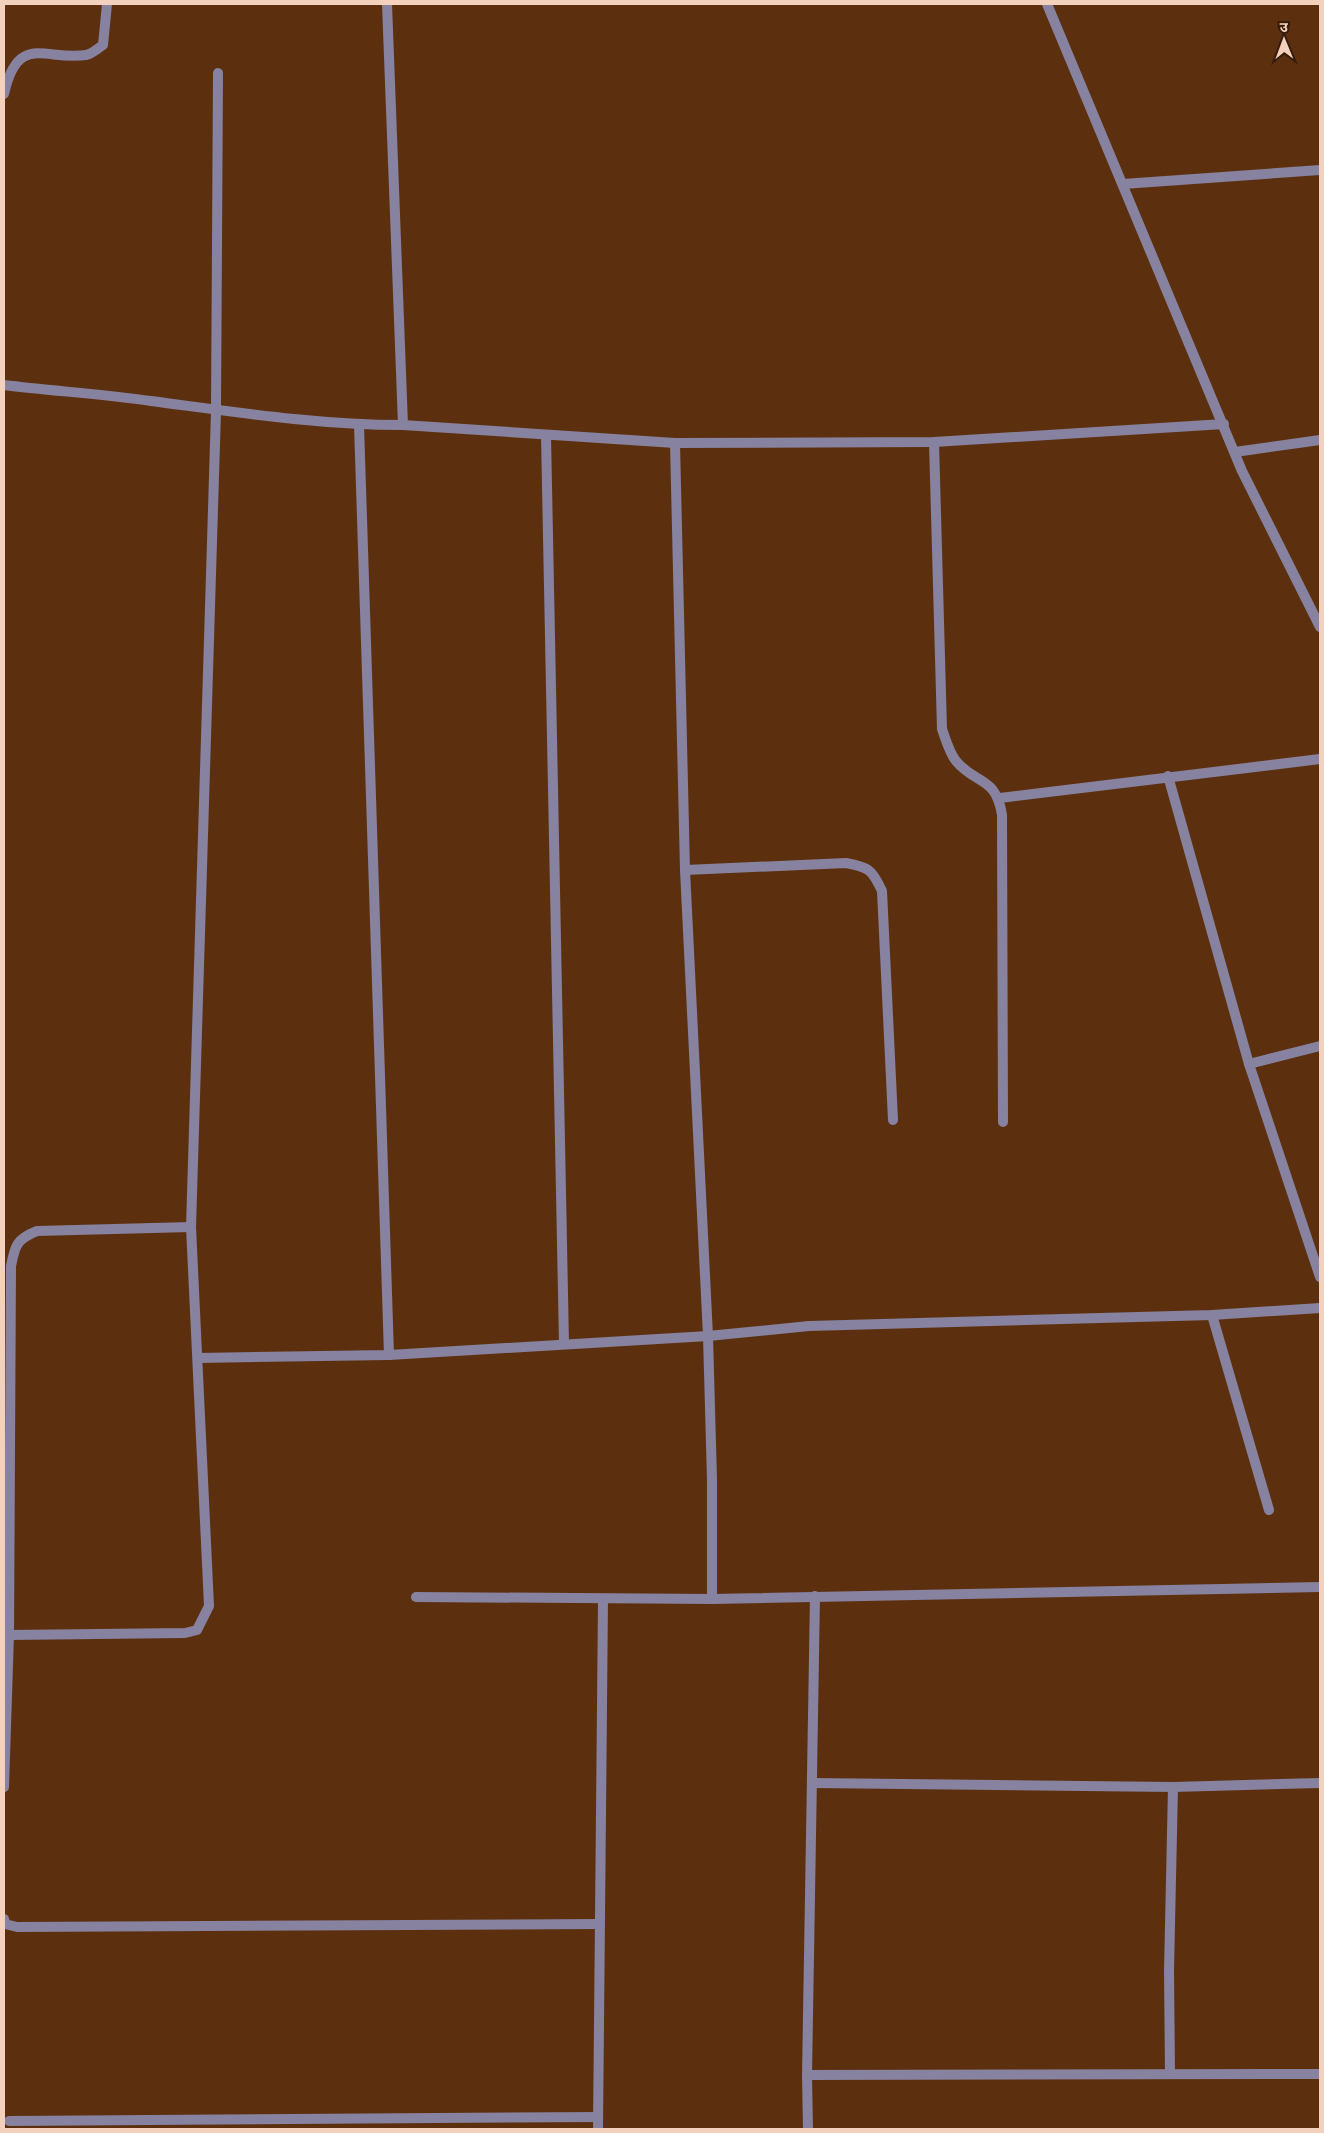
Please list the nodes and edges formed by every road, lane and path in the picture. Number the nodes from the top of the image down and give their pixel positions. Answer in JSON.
{"nodes":[{"id":1,"x":107,"y":4,"type":"edge"},
{"id":2,"x":387,"y":4,"type":"edge"},
{"id":3,"x":1047,"y":4,"type":"edge"},
{"id":4,"x":218,"y":73,"type":"dead end"},
{"id":5,"x":4,"y":94,"type":"edge"},
{"id":6,"x":1320,"y":170,"type":"edge"},
{"id":7,"x":1123,"y":184,"type":"junction"},
{"id":8,"x":4,"y":385,"type":"edge"},
{"id":9,"x":216,"y":411,"type":"junction"},
{"id":10,"x":403,"y":424,"type":"junction"},
{"id":11,"x":1224,"y":424,"type":"junction"},
{"id":12,"x":359,"y":425,"type":"junction"},
{"id":13,"x":546,"y":435,"type":"junction"},
{"id":14,"x":1320,"y":440,"type":"edge"},
{"id":15,"x":934,"y":442,"type":"junction"},
{"id":16,"x":675,"y":443,"type":"junction"},
{"id":17,"x":1235,"y":452,"type":"junction"},
{"id":18,"x":1320,"y":627,"type":"edge"},
{"id":19,"x":1320,"y":759,"type":"edge"},
{"id":20,"x":1168,"y":776,"type":"junction"},
{"id":21,"x":1000,"y":798,"type":"junction"},
{"id":22,"x":685,"y":870,"type":"junction"},
{"id":23,"x":1320,"y":1046,"type":"edge"},
{"id":24,"x":1249,"y":1064,"type":"junction"},
{"id":25,"x":893,"y":1120,"type":"dead end"},
{"id":26,"x":1002,"y":1122,"type":"dead end"},
{"id":27,"x":191,"y":1227,"type":"junction"},
{"id":28,"x":1320,"y":1277,"type":"edge"},
{"id":29,"x":1320,"y":1308,"type":"edge"},
{"id":30,"x":1212,"y":1315,"type":"junction"},
{"id":31,"x":708,"y":1336,"type":"junction"},
{"id":32,"x":564,"y":1344,"type":"junction"},
{"id":33,"x":389,"y":1355,"type":"junction"},
{"id":34,"x":198,"y":1358,"type":"junction"},
{"id":35,"x":1269,"y":1510,"type":"dead end"},
{"id":36,"x":1320,"y":1587,"type":"edge"},
{"id":37,"x":815,"y":1596,"type":"junction"},
{"id":38,"x":416,"y":1597,"type":"dead end"},
{"id":39,"x":712,"y":1599,"type":"junction"},
{"id":40,"x":603,"y":1600,"type":"junction"},
{"id":41,"x":9,"y":1635,"type":"junction"},
{"id":42,"x":812,"y":1783,"type":"junction"},
{"id":43,"x":1320,"y":1783,"type":"edge"},
{"id":44,"x":4,"y":1787,"type":"edge"},
{"id":45,"x":1173,"y":1787,"type":"junction"},
{"id":46,"x":4,"y":1919,"type":"edge"},
{"id":47,"x":600,"y":1924,"type":"junction"},
{"id":48,"x":1170,"y":2074,"type":"junction"},
{"id":49,"x":1320,"y":2074,"type":"edge"},
{"id":50,"x":806,"y":2075,"type":"junction"},
{"id":51,"x":598,"y":2117,"type":"junction"},
{"id":52,"x":9,"y":2122,"type":"dead end"},
{"id":53,"x":598,"y":2129,"type":"edge"},
{"id":54,"x":808,"y":2129,"type":"edge"}],
"edges":[{"from":1,"to":5,"type":"street"},
{"from":2,"to":10,"type":"street"},
{"from":3,"to":7,"type":"street"},
{"from":4,"to":9,"type":"street"},
{"from":6,"to":7,"type":"street"},
{"from":7,"to":11,"type":"street"},
{"from":8,"to":9,"type":"street"},
{"from":9,"to":12,"type":"street"},
{"from":9,"to":27,"type":"street"},
{"from":10,"to":12,"type":"street"},
{"from":10,"to":13,"type":"street"},
{"from":11,"to":15,"type":"street"},
{"from":11,"to":17,"type":"street"},
{"from":12,"to":33,"type":"street"},
{"from":13,"to":16,"type":"street"},
{"from":13,"to":32,"type":"street"},
{"from":14,"to":17,"type":"street"},
{"from":15,"to":16,"type":"street"},
{"from":15,"to":21,"type":"street"},
{"from":16,"to":22,"type":"street"},
{"from":17,"to":18,"type":"street"},
{"from":19,"to":20,"type":"street"},
{"from":20,"to":21,"type":"street"},
{"from":20,"to":24,"type":"street"},
{"from":21,"to":26,"type":"street"},
{"from":22,"to":25,"type":"street"},
{"from":22,"to":31,"type":"street"},
{"from":23,"to":24,"type":"street"},
{"from":24,"to":28,"type":"street"},
{"from":27,"to":34,"type":"street"},
{"from":27,"to":41,"type":"street"},
{"from":29,"to":30,"type":"street"},
{"from":30,"to":31,"type":"street"},
{"from":30,"to":35,"type":"street"},
{"from":31,"to":32,"type":"street"},
{"from":31,"to":39,"type":"street"},
{"from":32,"to":33,"type":"street"},
{"from":33,"to":34,"type":"street"},
{"from":34,"to":41,"type":"street"},
{"from":36,"to":37,"type":"street"},
{"from":37,"to":39,"type":"street"},
{"from":37,"to":42,"type":"street"},
{"from":38,"to":40,"type":"street"},
{"from":39,"to":40,"type":"street"},
{"from":40,"to":47,"type":"street"},
{"from":41,"to":44,"type":"street"},
{"from":42,"to":45,"type":"street"},
{"from":42,"to":50,"type":"street"},
{"from":43,"to":45,"type":"street"},
{"from":45,"to":48,"type":"street"},
{"from":46,"to":47,"type":"street"},
{"from":47,"to":51,"type":"street"},
{"from":48,"to":49,"type":"street"},
{"from":48,"to":50,"type":"street"},
{"from":50,"to":54,"type":"street"},
{"from":51,"to":52,"type":"street"},
{"from":51,"to":53,"type":"street"}]}
